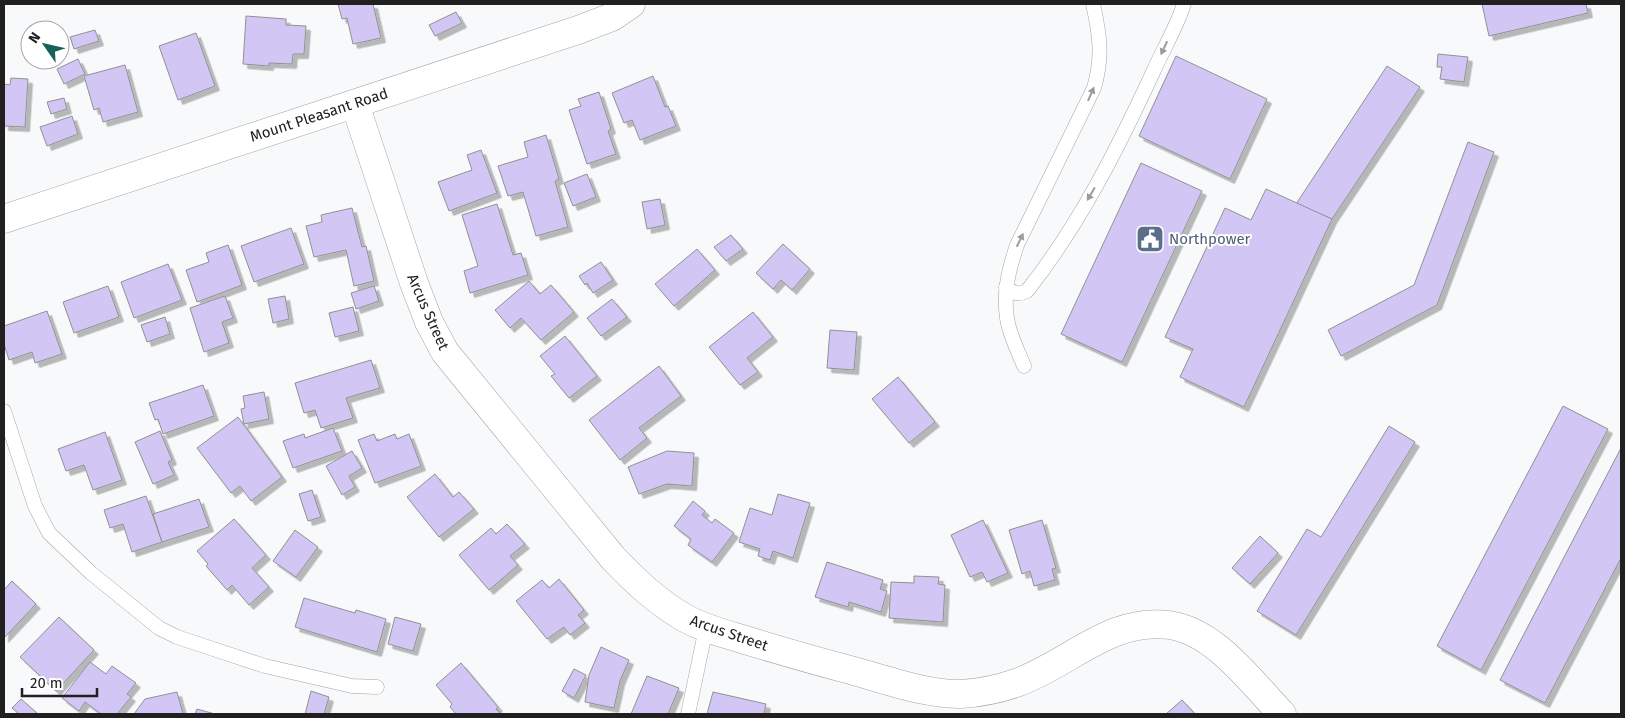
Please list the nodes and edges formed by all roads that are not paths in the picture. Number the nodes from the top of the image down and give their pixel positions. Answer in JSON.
{"nodes":[{"id":1,"x":631,"y":4,"type":"edge"},
{"id":2,"x":1093,"y":4,"type":"edge"},
{"id":3,"x":1184,"y":4,"type":"edge"},
{"id":4,"x":355,"y":104,"type":"junction"},
{"id":5,"x":4,"y":219,"type":"edge"},
{"id":6,"x":1006,"y":287,"type":"junction"},
{"id":7,"x":1024,"y":366,"type":"dead end"},
{"id":8,"x":4,"y":411,"type":"edge"},
{"id":9,"x":706,"y":628,"type":"junction"},
{"id":10,"x":377,"y":687,"type":"dead end"},
{"id":11,"x":688,"y":714,"type":"edge"},
{"id":12,"x":1282,"y":714,"type":"edge"}],
"edges":[{"from":1,"to":4,"type":"street","name":"Mount Pleasant Road"},
{"from":6,"to":2,"type":"lane","one_way":true},
{"from":3,"to":6,"type":"lane","one_way":true},
{"from":4,"to":5,"type":"street","name":"Mount Pleasant Road"},
{"from":4,"to":9,"type":"street","name":"Arcus Street"},
{"from":6,"to":7,"type":"lane"},
{"from":8,"to":10,"type":"lane"},
{"from":9,"to":11,"type":"lane"},
{"from":9,"to":12,"type":"street","name":"Arcus Street"}]}
